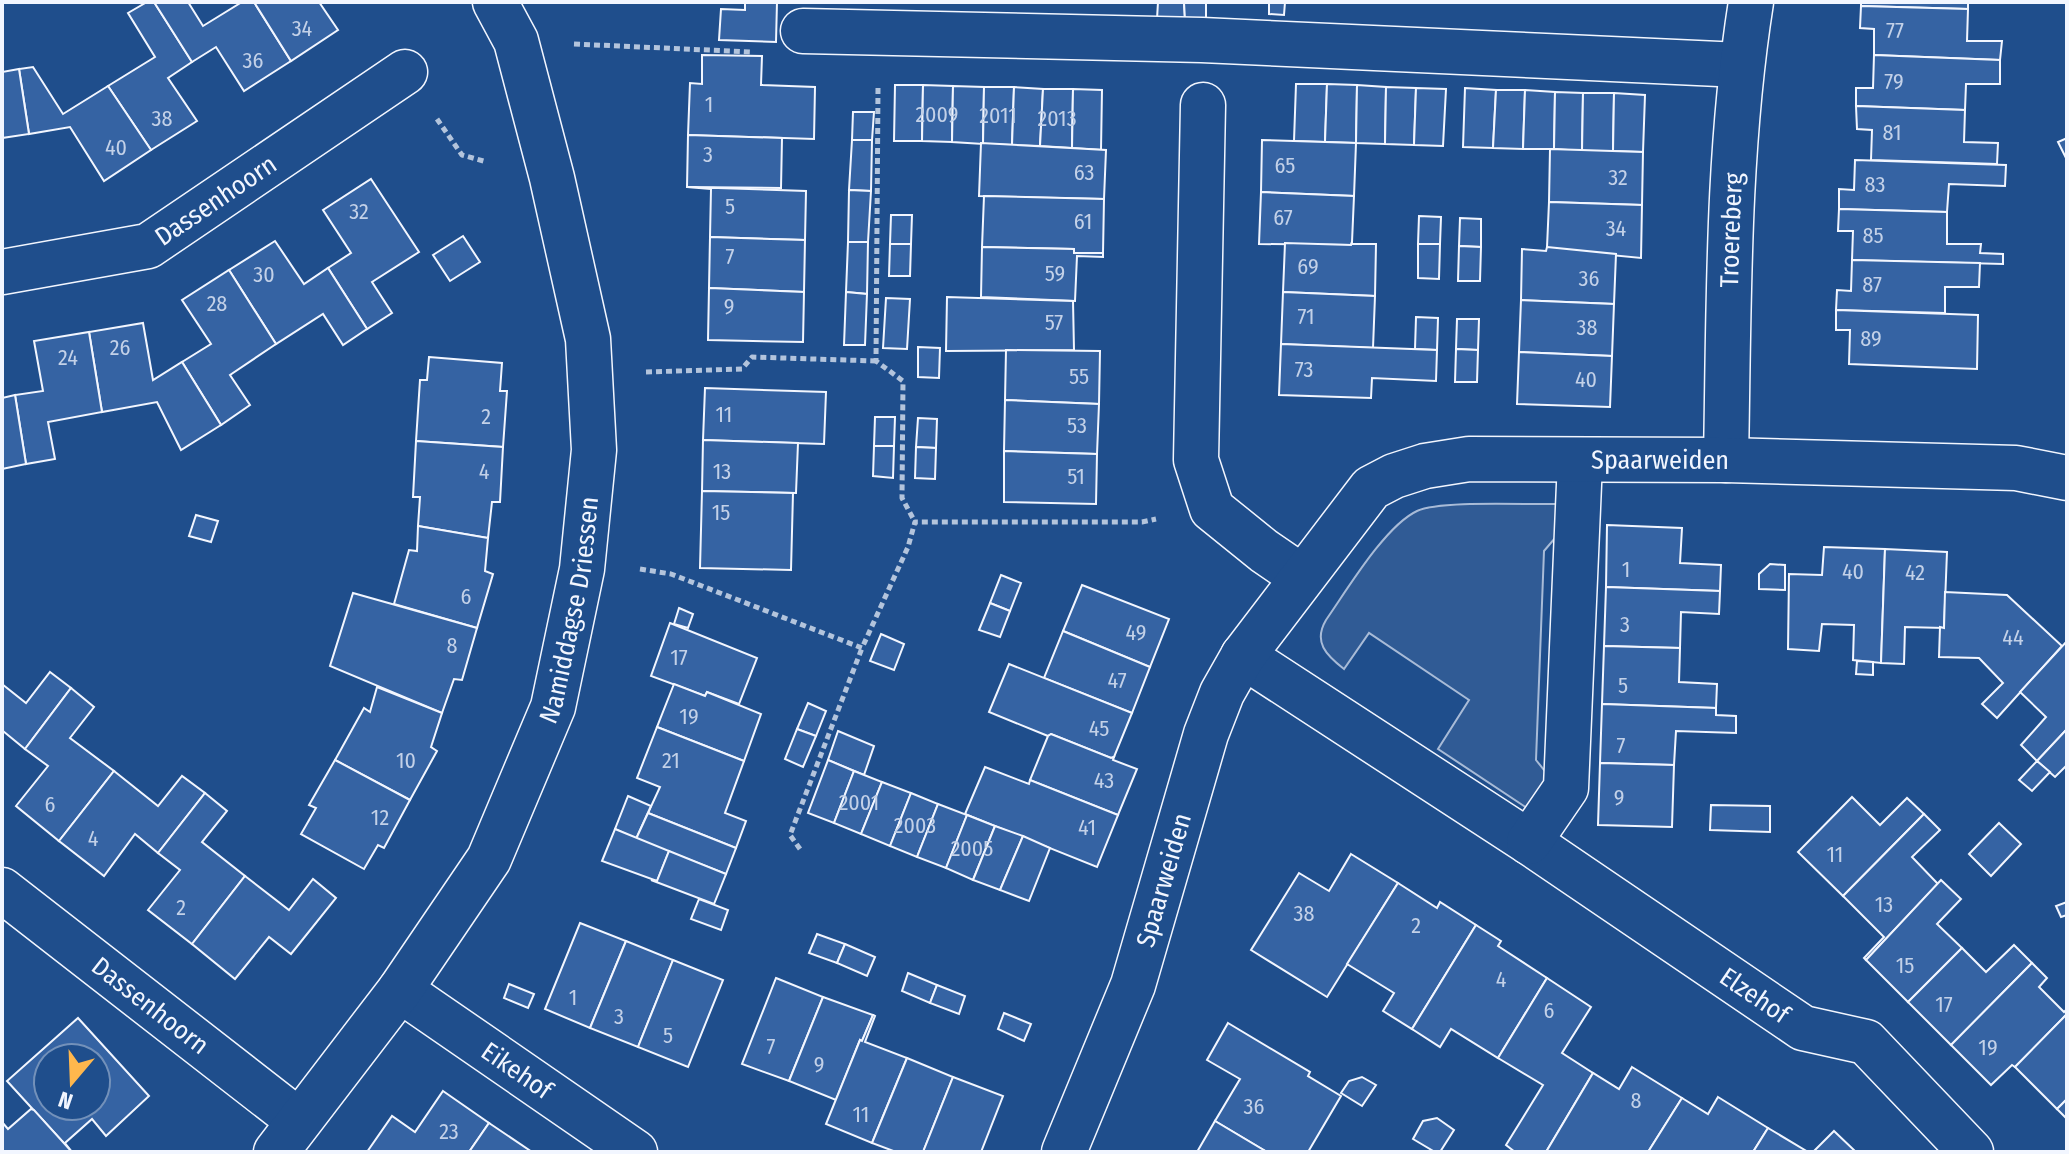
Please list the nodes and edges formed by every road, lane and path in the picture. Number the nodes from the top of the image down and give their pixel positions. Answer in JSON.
{"nodes":[{"id":1,"x":1751,"y":2,"type":"edge"},
{"id":2,"x":502,"y":12,"type":"edge"},
{"id":3,"x":803,"y":31,"type":"joint"},
{"id":4,"x":879,"y":33,"type":"junction"},
{"id":5,"x":1741,"y":65,"type":"junction"},
{"id":6,"x":405,"y":72,"type":"joint"},
{"id":7,"x":1203,"y":105,"type":"dead end"},
{"id":8,"x":552,"y":178,"type":"junction"},
{"id":9,"x":2,"y":272,"type":"edge"},
{"id":10,"x":876,"y":361,"type":"junction"},
{"id":11,"x":590,"y":372,"type":"junction"},
{"id":12,"x":1726,"y":460,"type":"junction"},
{"id":13,"x":1580,"y":461,"type":"junction"},
{"id":14,"x":2067,"y":478,"type":"edge"},
{"id":15,"x":1212,"y":509,"type":"junction"},
{"id":16,"x":915,"y":522,"type":"junction"},
{"id":17,"x":582,"y":569,"type":"junction"},
{"id":18,"x":1302,"y":577,"type":"junction"},
{"id":19,"x":862,"y":648,"type":"junction"},
{"id":20,"x":1243,"y":656,"type":"junction"},
{"id":21,"x":1529,"y":842,"type":"junction"},
{"id":22,"x":800,"y":849,"type":"dead end"},
{"id":23,"x":2,"y":890,"type":"edge"},
{"id":24,"x":400,"y":990,"type":"junction"},
{"id":25,"x":288,"y":1137,"type":"edge"},
{"id":26,"x":635,"y":1152,"type":"edge"},
{"id":27,"x":1064,"y":1152,"type":"edge"},
{"id":28,"x":1971,"y":1152,"type":"edge"}],
"edges":[{"from":1,"to":5,"type":"street","name":"Troereberg"},
{"from":2,"to":3,"type":"path"},
{"from":2,"to":8,"type":"street","name":"Namiddagse Driessen"},
{"from":3,"to":4,"type":"street"},
{"from":4,"to":5,"type":"street"},
{"from":4,"to":10,"type":"path"},
{"from":5,"to":12,"type":"street","name":"Troereberg"},
{"from":6,"to":8,"type":"path"},
{"from":6,"to":9,"type":"street","name":"Dassenhoorn"},
{"from":7,"to":15,"type":"street"},
{"from":8,"to":11,"type":"street","name":"Namiddagse Driessen"},
{"from":10,"to":11,"type":"path"},
{"from":10,"to":16,"type":"path"},
{"from":11,"to":17,"type":"street","name":"Namiddagse Driessen"},
{"from":12,"to":13,"type":"street","name":"Spaarweiden"},
{"from":12,"to":14,"type":"street","name":"Spaarweiden"},
{"from":13,"to":18,"type":"street","name":"Spaarweiden"},
{"from":13,"to":21,"type":"street"},
{"from":15,"to":16,"type":"path"},
{"from":15,"to":18,"type":"street"},
{"from":16,"to":19,"type":"path"},
{"from":17,"to":19,"type":"path"},
{"from":17,"to":24,"type":"street","name":"Namiddagse Driessen"},
{"from":18,"to":20,"type":"street","name":"Spaarweiden"},
{"from":19,"to":22,"type":"path"},
{"from":20,"to":21,"type":"street","name":"Elzehof"},
{"from":20,"to":27,"type":"street","name":"Spaarweiden"},
{"from":21,"to":28,"type":"street","name":"Elzehof"},
{"from":23,"to":25,"type":"street","name":"Dassenhoorn"},
{"from":24,"to":25,"type":"street","name":"Namiddagse Driessen"},
{"from":24,"to":26,"type":"street","name":"Eikehof"}]}
